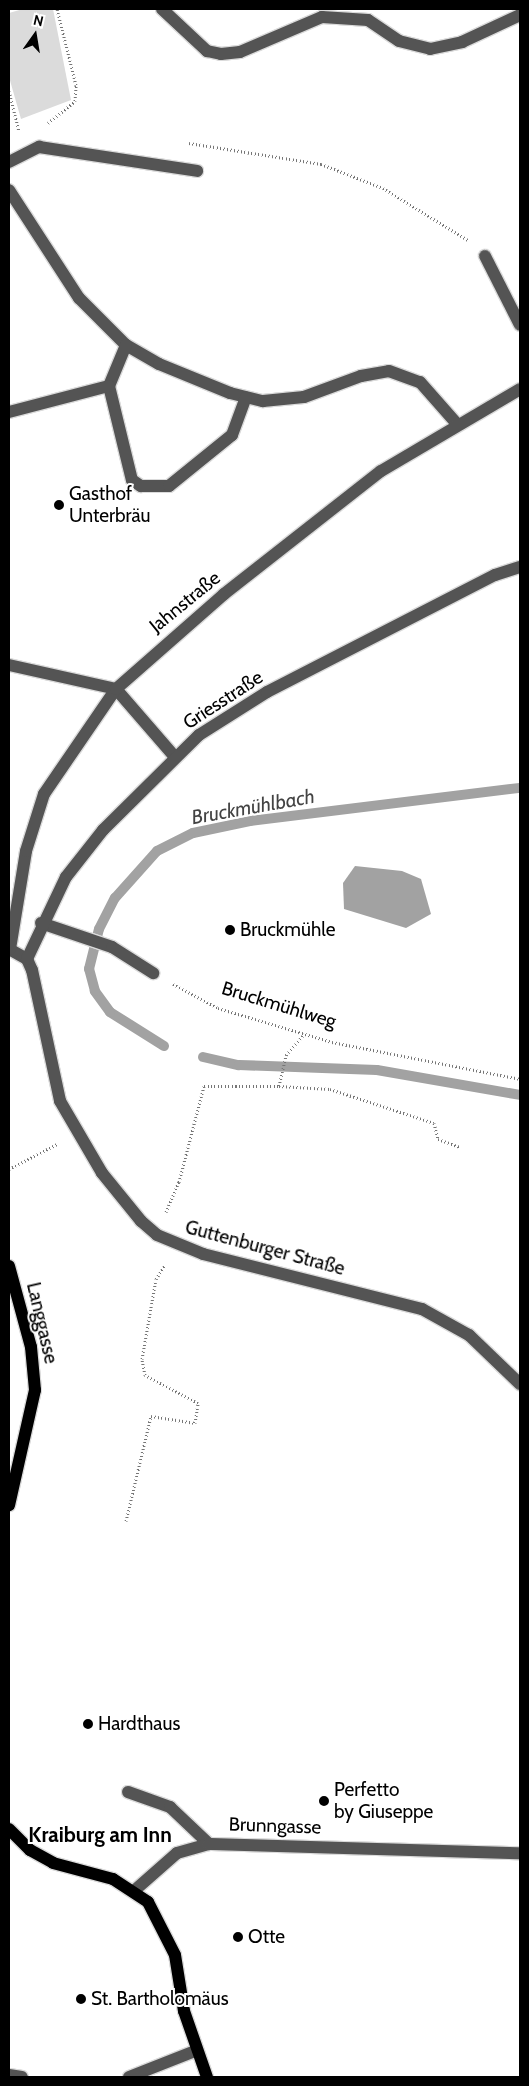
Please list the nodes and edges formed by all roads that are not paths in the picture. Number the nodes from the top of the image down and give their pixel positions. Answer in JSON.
{"nodes":[{"id":1,"x":162,"y":9,"type":"edge"},
{"id":2,"x":520,"y":15,"type":"edge"},
{"id":3,"x":9,"y":162,"type":"edge"},
{"id":4,"x":196,"y":172,"type":"dead end"},
{"id":5,"x":9,"y":190,"type":"edge"},
{"id":6,"x":484,"y":256,"type":"road end"},
{"id":7,"x":520,"y":324,"type":"edge"},
{"id":8,"x":126,"y":345,"type":"junction"},
{"id":9,"x":109,"y":386,"type":"junction"},
{"id":10,"x":520,"y":390,"type":"edge"},
{"id":11,"x":246,"y":397,"type":"junction"},
{"id":12,"x":9,"y":412,"type":"edge"},
{"id":13,"x":457,"y":424,"type":"junction"},
{"id":14,"x":520,"y":567,"type":"edge"},
{"id":15,"x":9,"y":665,"type":"edge"},
{"id":16,"x":116,"y":688,"type":"junction"},
{"id":17,"x":175,"y":757,"type":"junction"},
{"id":18,"x":42,"y":923,"type":"junction"},
{"id":19,"x":9,"y":949,"type":"edge"},
{"id":20,"x":27,"y":959,"type":"junction"},
{"id":21,"x":153,"y":973,"type":"road end"},
{"id":22,"x":9,"y":1266,"type":"edge"},
{"id":23,"x":520,"y":1384,"type":"edge"},
{"id":24,"x":9,"y":1505,"type":"edge"},
{"id":25,"x":128,"y":1792,"type":"dead end"},
{"id":26,"x":9,"y":1829,"type":"edge"},
{"id":27,"x":209,"y":1844,"type":"junction"},
{"id":28,"x":520,"y":1853,"type":"edge"},
{"id":29,"x":135,"y":1890,"type":"junction"},
{"id":30,"x":195,"y":2051,"type":"junction"},
{"id":31,"x":9,"y":2075,"type":"edge"},
{"id":32,"x":22,"y":2077,"type":"edge"},
{"id":33,"x":128,"y":2077,"type":"edge"},
{"id":34,"x":207,"y":2077,"type":"edge"}],
"edges":[{"from":1,"to":2,"type":"street"},
{"from":3,"to":4,"type":"street"},
{"from":5,"to":8,"type":"street"},
{"from":6,"to":7,"type":"street"},
{"from":8,"to":9,"type":"street"},
{"from":8,"to":11,"type":"street"},
{"from":9,"to":11,"type":"street"},
{"from":9,"to":12,"type":"street"},
{"from":10,"to":13,"type":"street","name":"Jahnstraße"},
{"from":11,"to":13,"type":"street"},
{"from":13,"to":16,"type":"street","name":"Jahnstraße"},
{"from":14,"to":17,"type":"street","name":"Griesstraße"},
{"from":15,"to":16,"type":"street"},
{"from":16,"to":17,"type":"street"},
{"from":16,"to":19,"type":"street","name":"Jahnstraße"},
{"from":17,"to":18,"type":"street","name":"Griesstraße"},
{"from":18,"to":20,"type":"street","name":"Griesstraße"},
{"from":18,"to":21,"type":"street"},
{"from":19,"to":20,"type":"street"},
{"from":20,"to":23,"type":"street","name":"Guttenburger Straße"},
{"from":22,"to":24,"type":"main road","name":"Langgasse"},
{"from":25,"to":27,"type":"street"},
{"from":26,"to":29,"type":"main road"},
{"from":27,"to":28,"type":"street","name":"Brunngasse"},
{"from":27,"to":29,"type":"street","name":"Brunngasse"},
{"from":29,"to":30,"type":"main road"},
{"from":30,"to":33,"type":"street"},
{"from":30,"to":34,"type":"main road"},
{"from":31,"to":32,"type":"street"}]}
